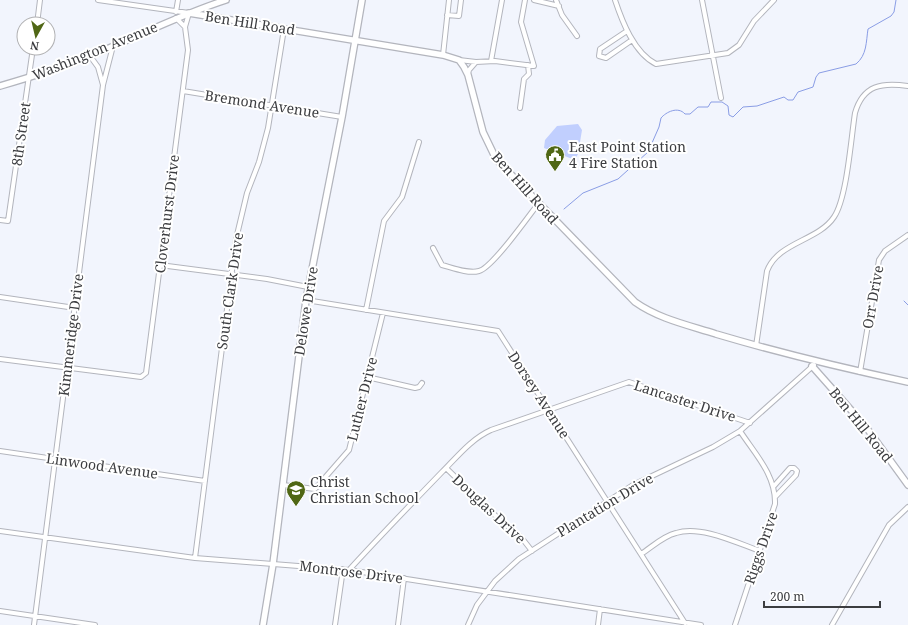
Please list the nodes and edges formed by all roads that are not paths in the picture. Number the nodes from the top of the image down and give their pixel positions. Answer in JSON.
{"nodes":[{"id":1,"x":40,"y":0,"type":"edge"},
{"id":2,"x":98,"y":0,"type":"edge"},
{"id":3,"x":178,"y":0,"type":"edge"},
{"id":4,"x":226,"y":0,"type":"edge"},
{"id":5,"x":362,"y":0,"type":"edge"},
{"id":6,"x":449,"y":0,"type":"edge"},
{"id":7,"x":461,"y":0,"type":"edge"},
{"id":8,"x":502,"y":0,"type":"edge"},
{"id":9,"x":525,"y":0,"type":"edge"},
{"id":10,"x":534,"y":0,"type":"edge"},
{"id":11,"x":556,"y":0,"type":"edge"},
{"id":12,"x":616,"y":0,"type":"edge"},
{"id":13,"x":702,"y":0,"type":"edge"},
{"id":14,"x":774,"y":0,"type":"edge"},
{"id":15,"x":559,"y":6,"type":"junction"},
{"id":16,"x":176,"y":12,"type":"junction"},
{"id":17,"x":189,"y":13,"type":"junction"},
{"id":18,"x":447,"y":15,"type":"junction"},
{"id":19,"x":38,"y":16,"type":"edge"},
{"id":20,"x":176,"y":18,"type":"junction"},
{"id":21,"x":185,"y":27,"type":"junction"},
{"id":22,"x":284,"y":29,"type":"junction"},
{"id":23,"x":627,"y":31,"type":"junction"},
{"id":24,"x":577,"y":36,"type":"dead end"},
{"id":25,"x":355,"y":40,"type":"junction"},
{"id":26,"x":632,"y":40,"type":"junction"},
{"id":27,"x":113,"y":46,"type":"junction"},
{"id":28,"x":443,"y":54,"type":"junction"},
{"id":29,"x":712,"y":55,"type":"junction"},
{"id":30,"x":32,"y":56,"type":"edge"},
{"id":31,"x":90,"y":56,"type":"junction"},
{"id":32,"x":459,"y":60,"type":"junction"},
{"id":33,"x":491,"y":61,"type":"junction"},
{"id":34,"x":476,"y":62,"type":"junction"},
{"id":35,"x":528,"y":65,"type":"junction"},
{"id":36,"x":468,"y":75,"type":"junction"},
{"id":37,"x":29,"y":78,"type":"junction"},
{"id":38,"x":103,"y":85,"type":"junction"},
{"id":39,"x":0,"y":86,"type":"edge"},
{"id":40,"x":908,"y":86,"type":"edge"},
{"id":41,"x":183,"y":91,"type":"junction"},
{"id":42,"x":721,"y":98,"type":"dead end"},
{"id":43,"x":272,"y":106,"type":"junction"},
{"id":44,"x":520,"y":108,"type":"dead end"},
{"id":45,"x":342,"y":118,"type":"junction"},
{"id":46,"x":419,"y":142,"type":"dead end"},
{"id":47,"x":538,"y":204,"type":"junction"},
{"id":48,"x":0,"y":220,"type":"edge"},
{"id":49,"x":908,"y":235,"type":"edge"},
{"id":50,"x":433,"y":248,"type":"dead end"},
{"id":51,"x":160,"y":265,"type":"junction"},
{"id":52,"x":232,"y":274,"type":"junction"},
{"id":53,"x":308,"y":286,"type":"junction"},
{"id":54,"x":0,"y":297,"type":"edge"},
{"id":55,"x":306,"y":300,"type":"junction"},
{"id":56,"x":75,"y":308,"type":"junction"},
{"id":57,"x":366,"y":310,"type":"junction"},
{"id":58,"x":383,"y":313,"type":"junction"},
{"id":59,"x":756,"y":346,"type":"junction"},
{"id":60,"x":0,"y":359,"type":"edge"},
{"id":61,"x":816,"y":362,"type":"junction"},
{"id":62,"x":812,"y":366,"type":"junction"},
{"id":63,"x":67,"y":368,"type":"junction"},
{"id":64,"x":860,"y":372,"type":"junction"},
{"id":65,"x":367,"y":377,"type":"junction"},
{"id":66,"x":908,"y":382,"type":"edge"},
{"id":67,"x":422,"y":383,"type":"dead end"},
{"id":68,"x":548,"y":409,"type":"junction"},
{"id":69,"x":750,"y":423,"type":"junction"},
{"id":70,"x":740,"y":431,"type":"junction"},
{"id":71,"x":0,"y":451,"type":"edge"},
{"id":72,"x":55,"y":459,"type":"junction"},
{"id":73,"x":446,"y":468,"type":"junction"},
{"id":74,"x":205,"y":481,"type":"junction"},
{"id":75,"x":283,"y":485,"type":"junction"},
{"id":76,"x":908,"y":485,"type":"edge"},
{"id":77,"x":774,"y":486,"type":"junction"},
{"id":78,"x":776,"y":496,"type":"junction"},
{"id":79,"x":607,"y":502,"type":"junction"},
{"id":80,"x":908,"y":507,"type":"edge"},
{"id":81,"x":0,"y":531,"type":"edge"},
{"id":82,"x":45,"y":538,"type":"junction"},
{"id":83,"x":532,"y":551,"type":"junction"},
{"id":84,"x":760,"y":551,"type":"junction"},
{"id":85,"x":641,"y":554,"type":"junction"},
{"id":86,"x":195,"y":558,"type":"junction"},
{"id":87,"x":273,"y":564,"type":"junction"},
{"id":88,"x":343,"y":569,"type":"junction"},
{"id":89,"x":349,"y":570,"type":"junction"},
{"id":90,"x":404,"y":578,"type":"junction"},
{"id":91,"x":487,"y":591,"type":"junction"},
{"id":92,"x":600,"y":609,"type":"junction"},
{"id":93,"x":0,"y":611,"type":"edge"},
{"id":94,"x":35,"y":616,"type":"junction"},
{"id":95,"x":685,"y":623,"type":"junction"},
{"id":96,"x":34,"y":625,"type":"edge"},
{"id":97,"x":95,"y":625,"type":"edge"},
{"id":98,"x":263,"y":625,"type":"edge"},
{"id":99,"x":336,"y":625,"type":"edge"},
{"id":100,"x":398,"y":625,"type":"edge"},
{"id":101,"x":468,"y":625,"type":"edge"},
{"id":102,"x":598,"y":625,"type":"edge"},
{"id":103,"x":701,"y":625,"type":"edge"},
{"id":104,"x":735,"y":625,"type":"edge"},
{"id":105,"x":832,"y":625,"type":"edge"}],
"edges":[{"from":1,"to":19,"type":"street"},
{"from":2,"to":16,"type":"street"},
{"from":3,"to":16,"type":"street"},
{"from":4,"to":17,"type":"street","name":"Washington Avenue"},
{"from":5,"to":25,"type":"street","name":"Delowe Drive"},
{"from":6,"to":18,"type":"street"},
{"from":7,"to":18,"type":"street"},
{"from":8,"to":33,"type":"street"},
{"from":9,"to":35,"type":"street"},
{"from":10,"to":15,"type":"street"},
{"from":11,"to":15,"type":"street"},
{"from":12,"to":23,"type":"street"},
{"from":13,"to":29,"type":"street"},
{"from":14,"to":29,"type":"street"},
{"from":15,"to":24,"type":"street"},
{"from":16,"to":17,"type":"street"},
{"from":17,"to":20,"type":"street","name":"Washington Avenue"},
{"from":17,"to":21,"type":"street","name":"Cloverhurst Drive"},
{"from":17,"to":22,"type":"street","name":"Ben Hill Road"},
{"from":18,"to":28,"type":"street"},
{"from":20,"to":21,"type":"street"},
{"from":20,"to":27,"type":"street","name":"Washington Avenue"},
{"from":21,"to":41,"type":"street","name":"Cloverhurst Drive"},
{"from":22,"to":25,"type":"street","name":"Ben Hill Road"},
{"from":22,"to":43,"type":"street","name":"South Clark Drive"},
{"from":23,"to":26,"type":"street"},
{"from":23,"to":26,"type":"street"},
{"from":25,"to":28,"type":"street","name":"Ben Hill Road"},
{"from":25,"to":45,"type":"street","name":"Delowe Drive"},
{"from":26,"to":29,"type":"street"},
{"from":27,"to":31,"type":"street","name":"Washington Avenue"},
{"from":27,"to":38,"type":"street","name":"Kimmeridge Drive"},
{"from":28,"to":32,"type":"street","name":"Ben Hill Road"},
{"from":29,"to":42,"type":"street"},
{"from":30,"to":37,"type":"street","name":"8th Street"},
{"from":31,"to":37,"type":"street","name":"Washington Avenue"},
{"from":31,"to":38,"type":"street"},
{"from":32,"to":34,"type":"street"},
{"from":32,"to":36,"type":"street","name":"Ben Hill Road"},
{"from":33,"to":34,"type":"street"},
{"from":33,"to":35,"type":"street"},
{"from":34,"to":36,"type":"street"},
{"from":35,"to":44,"type":"street"},
{"from":36,"to":47,"type":"street","name":"Ben Hill Road"},
{"from":37,"to":39,"type":"street","name":"Washington Avenue"},
{"from":37,"to":48,"type":"street","name":"8th Street"},
{"from":38,"to":56,"type":"street","name":"Kimmeridge Drive"},
{"from":40,"to":59,"type":"street"},
{"from":41,"to":43,"type":"street","name":"Bremond Avenue"},
{"from":41,"to":51,"type":"street","name":"Cloverhurst Drive"},
{"from":43,"to":45,"type":"street","name":"Bremond Avenue"},
{"from":43,"to":52,"type":"street","name":"South Clark Drive"},
{"from":45,"to":53,"type":"street","name":"Delowe Drive"},
{"from":46,"to":57,"type":"street"},
{"from":47,"to":50,"type":"street"},
{"from":47,"to":59,"type":"street","name":"Ben Hill Road"},
{"from":49,"to":64,"type":"street","name":"Orr Drive"},
{"from":51,"to":52,"type":"street"},
{"from":51,"to":63,"type":"street","name":"Cloverhurst Drive"},
{"from":52,"to":53,"type":"street"},
{"from":52,"to":74,"type":"street","name":"South Clark Drive"},
{"from":53,"to":55,"type":"street","name":"Delowe Drive"},
{"from":54,"to":56,"type":"street"},
{"from":55,"to":57,"type":"street","name":"Dorsey Avenue"},
{"from":55,"to":75,"type":"street","name":"Delowe Drive"},
{"from":56,"to":63,"type":"street","name":"Kimmeridge Drive"},
{"from":57,"to":58,"type":"street","name":"Dorsey Avenue"},
{"from":58,"to":65,"type":"street","name":"Luther Drive"},
{"from":58,"to":68,"type":"street","name":"Dorsey Avenue"},
{"from":59,"to":61,"type":"street","name":"Ben Hill Road"},
{"from":60,"to":63,"type":"street","name":"Cloverhurst Drive"},
{"from":61,"to":62,"type":"street","name":"Plantation Drive"},
{"from":61,"to":64,"type":"street","name":"Ben Hill Road"},
{"from":62,"to":69,"type":"street","name":"Plantation Drive"},
{"from":62,"to":76,"type":"street","name":"Ben Hill Road"},
{"from":63,"to":72,"type":"street","name":"Kimmeridge Drive"},
{"from":64,"to":66,"type":"street","name":"Ben Hill Road"},
{"from":65,"to":67,"type":"street"},
{"from":65,"to":75,"type":"street","name":"Luther Drive"},
{"from":68,"to":69,"type":"street","name":"Lancaster Drive"},
{"from":68,"to":73,"type":"street","name":"Lancaster Drive"},
{"from":68,"to":79,"type":"street","name":"Dorsey Avenue"},
{"from":69,"to":70,"type":"street","name":"Plantation Drive"},
{"from":70,"to":77,"type":"street","name":"Riggs Drive"},
{"from":70,"to":79,"type":"street","name":"Plantation Drive"},
{"from":71,"to":72,"type":"street","name":"Linwood Avenue"},
{"from":72,"to":74,"type":"street","name":"Linwood Avenue"},
{"from":72,"to":82,"type":"street","name":"Kimmeridge Drive"},
{"from":73,"to":83,"type":"street","name":"Douglas Drive"},
{"from":73,"to":89,"type":"street","name":"Lancaster Drive"},
{"from":74,"to":86,"type":"street","name":"South Clark Drive"},
{"from":75,"to":87,"type":"street","name":"Delowe Drive"},
{"from":77,"to":78,"type":"street","name":"Riggs Drive"},
{"from":77,"to":78,"type":"street"},
{"from":78,"to":84,"type":"street","name":"Riggs Drive"},
{"from":79,"to":83,"type":"street","name":"Plantation Drive"},
{"from":79,"to":85,"type":"street","name":"Dorsey Avenue"},
{"from":80,"to":105,"type":"street"},
{"from":81,"to":82,"type":"street","name":"Montrose Drive"},
{"from":82,"to":86,"type":"street","name":"Montrose Drive"},
{"from":82,"to":94,"type":"street","name":"Kimmeridge Drive"},
{"from":83,"to":91,"type":"street","name":"Plantation Drive"},
{"from":84,"to":85,"type":"street"},
{"from":84,"to":104,"type":"street","name":"Riggs Drive"},
{"from":85,"to":95,"type":"street","name":"Dorsey Avenue"},
{"from":86,"to":87,"type":"street","name":"Montrose Drive"},
{"from":87,"to":88,"type":"street","name":"Montrose Drive"},
{"from":87,"to":98,"type":"street","name":"Delowe Drive"},
{"from":88,"to":89,"type":"street","name":"Montrose Drive"},
{"from":88,"to":99,"type":"street"},
{"from":89,"to":90,"type":"street","name":"Montrose Drive"},
{"from":90,"to":91,"type":"street","name":"Montrose Drive"},
{"from":90,"to":100,"type":"street"},
{"from":91,"to":92,"type":"street","name":"Montrose Drive"},
{"from":91,"to":101,"type":"street","name":"Plantation Drive"},
{"from":92,"to":95,"type":"street","name":"Montrose Drive"},
{"from":92,"to":102,"type":"street"},
{"from":93,"to":94,"type":"street"},
{"from":94,"to":96,"type":"street","name":"Kimmeridge Drive"},
{"from":94,"to":97,"type":"street"},
{"from":95,"to":103,"type":"street","name":"Montrose Drive"}]}
